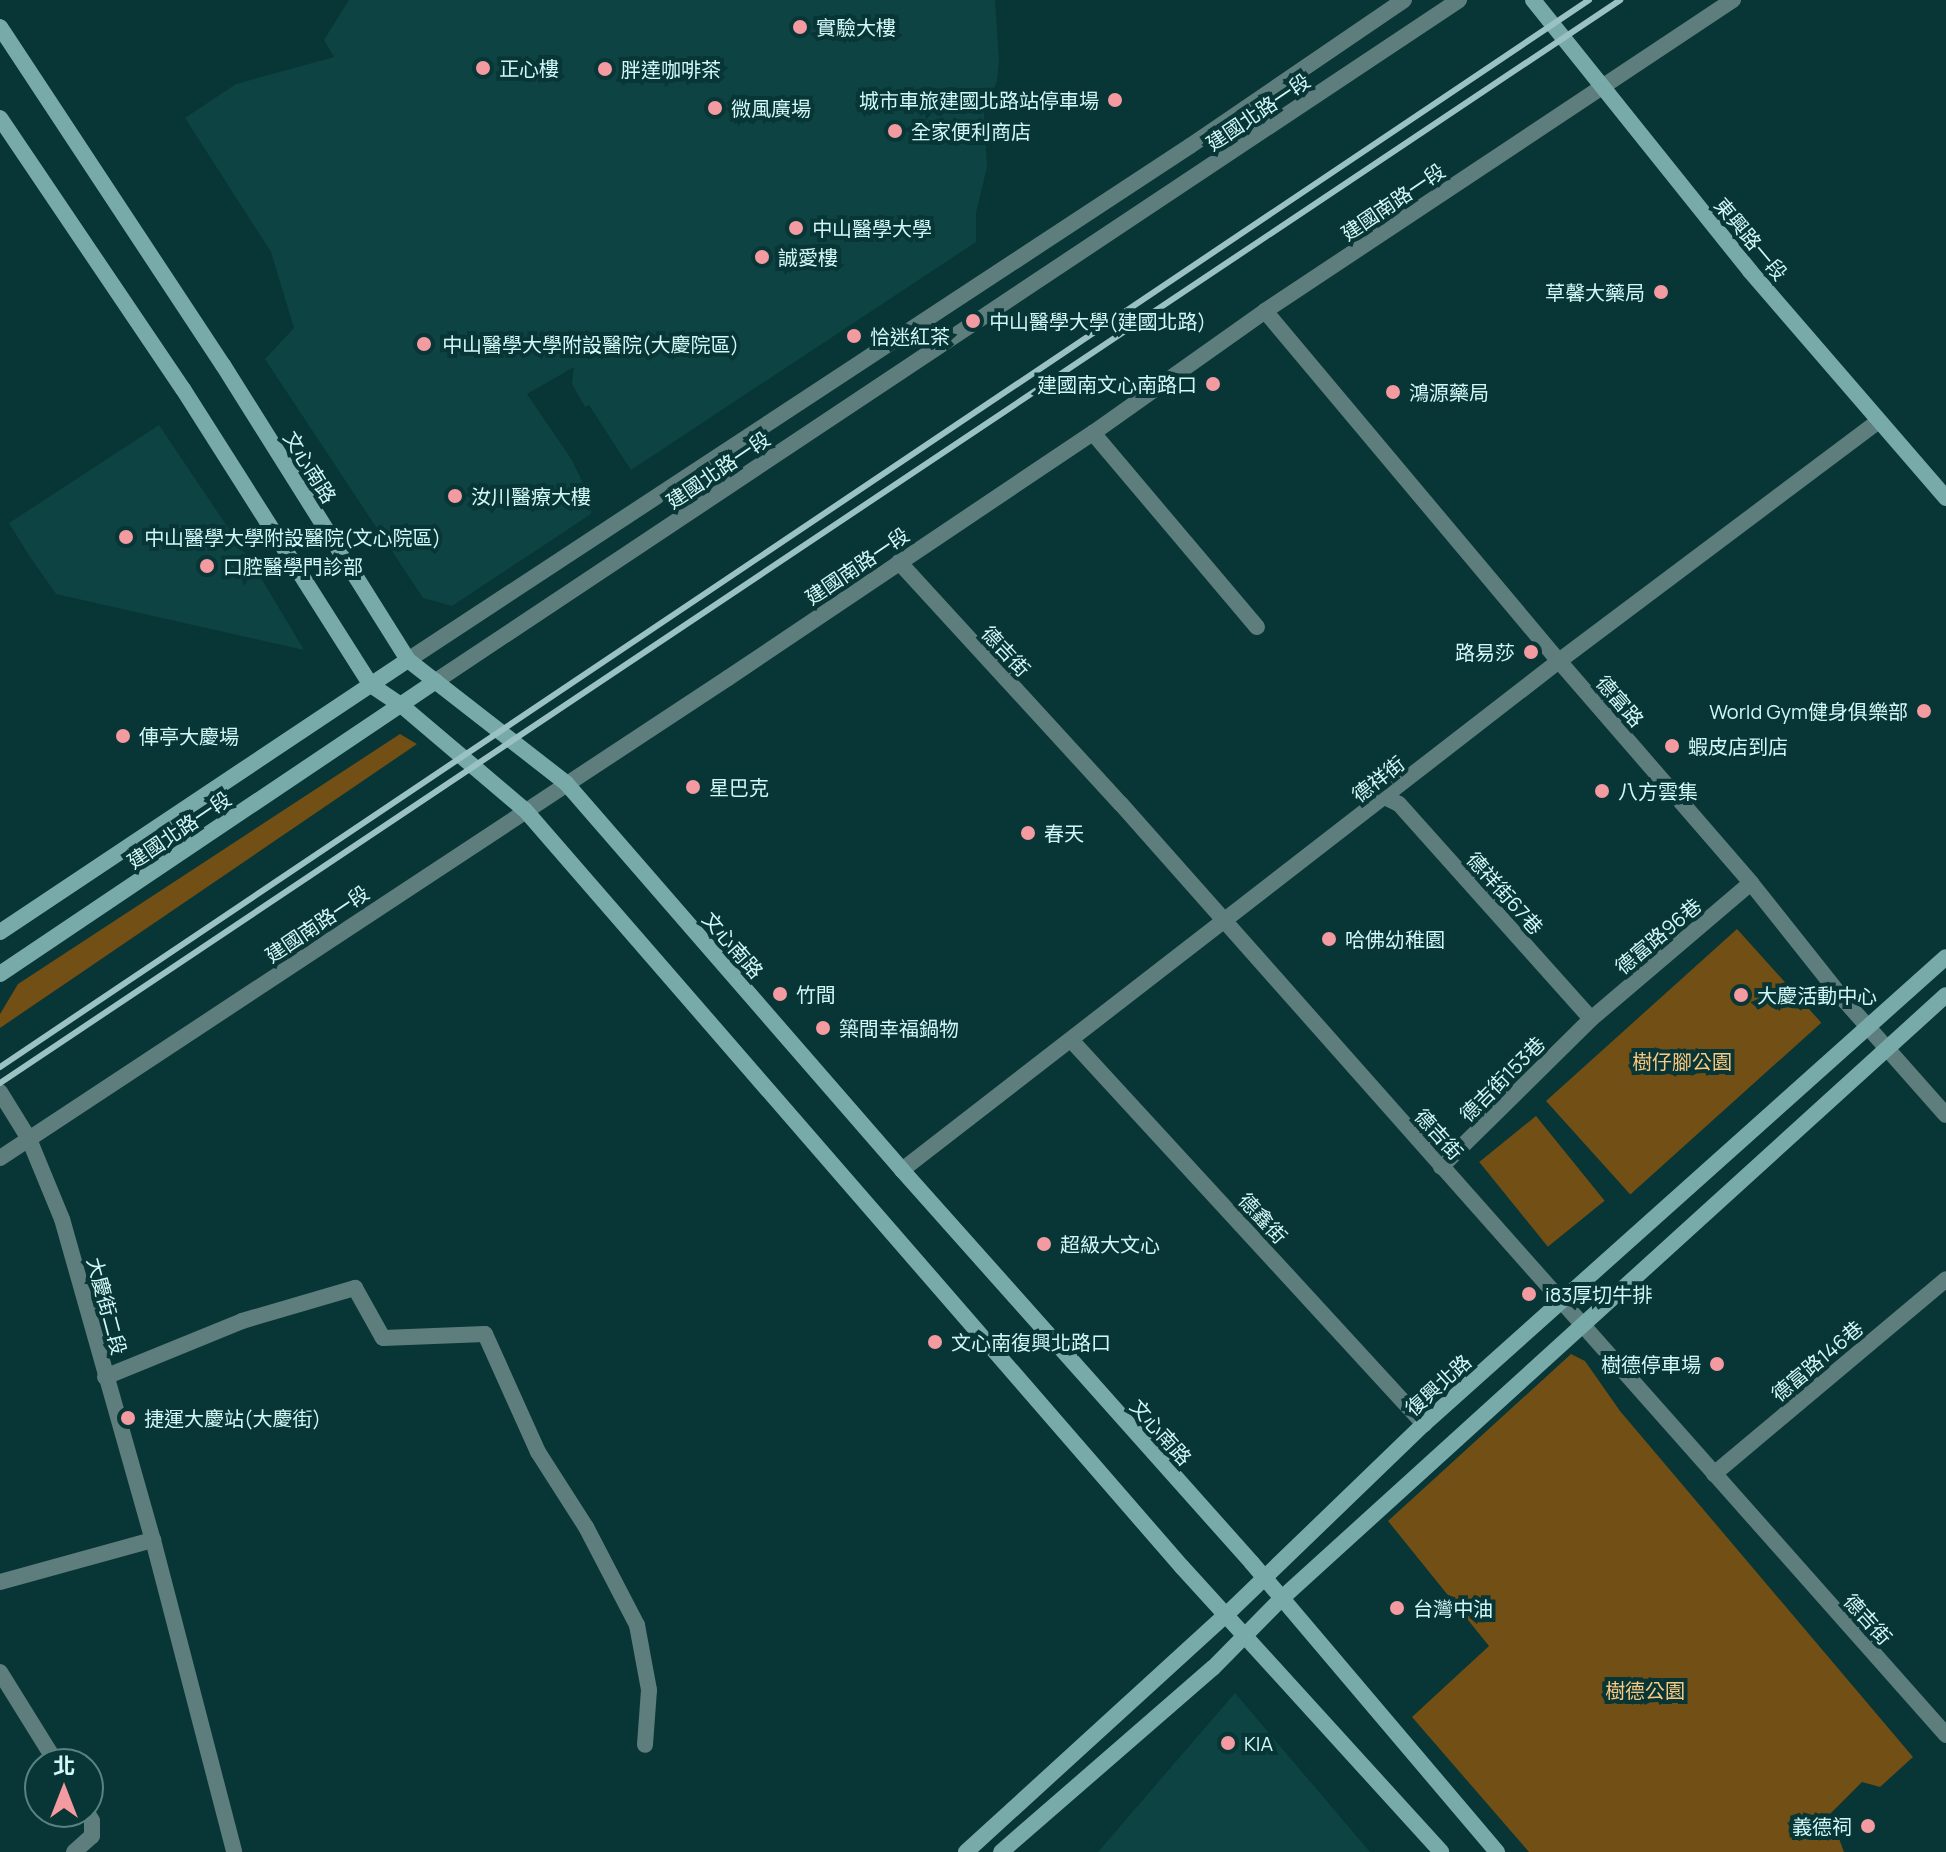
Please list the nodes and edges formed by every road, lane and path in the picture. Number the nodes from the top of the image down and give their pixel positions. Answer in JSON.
{"nodes":[{"id":1,"x":1404,"y":0,"type":"edge"},
{"id":2,"x":1459,"y":0,"type":"edge"},
{"id":3,"x":1533,"y":0,"type":"edge"},
{"id":4,"x":1733,"y":0,"type":"edge"},
{"id":5,"x":0,"y":27,"type":"edge"},
{"id":6,"x":1602,"y":87,"type":"junction"},
{"id":7,"x":0,"y":118,"type":"edge"},
{"id":8,"x":1265,"y":311,"type":"junction"},
{"id":9,"x":1879,"y":421,"type":"junction"},
{"id":10,"x":1093,"y":433,"type":"junction"},
{"id":11,"x":1946,"y":498,"type":"edge"},
{"id":12,"x":899,"y":562,"type":"junction"},
{"id":13,"x":1257,"y":627,"type":"dead end"},
{"id":14,"x":408,"y":660,"type":"junction"},
{"id":15,"x":1559,"y":661,"type":"junction"},
{"id":16,"x":436,"y":681,"type":"junction"},
{"id":17,"x":371,"y":685,"type":"junction"},
{"id":18,"x":401,"y":705,"type":"junction"},
{"id":19,"x":566,"y":783,"type":"junction"},
{"id":20,"x":1387,"y":798,"type":"junction"},
{"id":21,"x":525,"y":810,"type":"junction"},
{"id":22,"x":1751,"y":883,"type":"junction"},
{"id":23,"x":1225,"y":921,"type":"junction"},
{"id":24,"x":0,"y":932,"type":"edge"},
{"id":25,"x":1946,"y":957,"type":"edge"},
{"id":26,"x":0,"y":974,"type":"edge"},
{"id":27,"x":1946,"y":995,"type":"edge"},
{"id":28,"x":1591,"y":1019,"type":"junction"},
{"id":29,"x":1867,"y":1026,"type":"junction"},
{"id":30,"x":1071,"y":1040,"type":"junction"},
{"id":31,"x":1886,"y":1047,"type":"junction"},
{"id":32,"x":0,"y":1092,"type":"edge"},
{"id":33,"x":1946,"y":1115,"type":"edge"},
{"id":34,"x":29,"y":1139,"type":"junction"},
{"id":35,"x":0,"y":1158,"type":"edge"},
{"id":36,"x":1441,"y":1167,"type":"junction"},
{"id":37,"x":902,"y":1170,"type":"junction"},
{"id":38,"x":1946,"y":1279,"type":"edge"},
{"id":39,"x":1563,"y":1301,"type":"junction"},
{"id":40,"x":1582,"y":1325,"type":"junction"},
{"id":41,"x":105,"y":1377,"type":"junction"},
{"id":42,"x":1424,"y":1424,"type":"junction"},
{"id":43,"x":1714,"y":1474,"type":"junction"},
{"id":44,"x":153,"y":1540,"type":"junction"},
{"id":45,"x":1263,"y":1578,"type":"junction"},
{"id":46,"x":0,"y":1582,"type":"edge"},
{"id":47,"x":1281,"y":1599,"type":"junction"},
{"id":48,"x":1227,"y":1614,"type":"junction"},
{"id":49,"x":1245,"y":1635,"type":"junction"},
{"id":50,"x":0,"y":1672,"type":"edge"},
{"id":51,"x":1946,"y":1735,"type":"edge"},
{"id":52,"x":645,"y":1745,"type":"dead end"},
{"id":53,"x":47,"y":1748,"type":"edge"},
{"id":54,"x":92,"y":1828,"type":"edge"},
{"id":55,"x":74,"y":1852,"type":"edge"},
{"id":56,"x":234,"y":1852,"type":"edge"},
{"id":57,"x":966,"y":1852,"type":"edge"},
{"id":58,"x":1001,"y":1852,"type":"edge"},
{"id":59,"x":1441,"y":1852,"type":"edge"},
{"id":60,"x":1497,"y":1852,"type":"edge"}],
"edges":[{"from":1,"to":14,"type":"street","name":"建國北路一段"},
{"from":2,"to":16,"type":"street","name":"建國北路一段"},
{"from":3,"to":6,"type":"main road","name":"東興路一段"},
{"from":4,"to":6,"type":"street","name":"建國南路一段"},
{"from":5,"to":14,"type":"main road","name":"文心南路"},
{"from":6,"to":8,"type":"street","name":"建國南路一段"},
{"from":6,"to":9,"type":"main road","name":"東興路一段"},
{"from":7,"to":17,"type":"main road"},
{"from":8,"to":10,"type":"street","name":"建國南路一段"},
{"from":8,"to":15,"type":"street","name":"德富路"},
{"from":9,"to":11,"type":"main road","name":"東興路一段"},
{"from":9,"to":15,"type":"street","name":"德祥街"},
{"from":10,"to":12,"type":"street","name":"建國南路一段"},
{"from":10,"to":13,"type":"street"},
{"from":12,"to":19,"type":"street","name":"建國南路一段"},
{"from":12,"to":23,"type":"street","name":"德吉街"},
{"from":14,"to":16,"type":"main road","name":"文心南路"},
{"from":14,"to":17,"type":"main road","name":"建國北路一段"},
{"from":15,"to":20,"type":"street","name":"德祥街"},
{"from":15,"to":22,"type":"street","name":"德富路"},
{"from":16,"to":18,"type":"main road","name":"建國北路一段"},
{"from":16,"to":19,"type":"main road","name":"文心南路"},
{"from":17,"to":18,"type":"main road"},
{"from":17,"to":24,"type":"main road","name":"建國北路一段"},
{"from":18,"to":21,"type":"main road"},
{"from":18,"to":26,"type":"main road","name":"建國北路一段"},
{"from":19,"to":21,"type":"street","name":"建國南路一段"},
{"from":19,"to":37,"type":"main road","name":"文心南路"},
{"from":20,"to":23,"type":"street","name":"德祥街"},
{"from":20,"to":28,"type":"street","name":"德祥街67巷"},
{"from":21,"to":34,"type":"street","name":"建國南路一段"},
{"from":21,"to":48,"type":"main road"},
{"from":22,"to":28,"type":"street","name":"德富路96巷"},
{"from":22,"to":29,"type":"street","name":"德富路"},
{"from":23,"to":30,"type":"street","name":"德祥街"},
{"from":23,"to":36,"type":"street","name":"德吉街"},
{"from":25,"to":29,"type":"main road","name":"復興北路"},
{"from":27,"to":31,"type":"main road"},
{"from":28,"to":36,"type":"street","name":"德吉街153巷"},
{"from":29,"to":31,"type":"street","name":"德富路"},
{"from":29,"to":39,"type":"main road","name":"復興北路"},
{"from":30,"to":37,"type":"street","name":"德祥街"},
{"from":30,"to":42,"type":"street","name":"德鑫街"},
{"from":31,"to":33,"type":"street","name":"德富路"},
{"from":31,"to":40,"type":"main road"},
{"from":32,"to":34,"type":"street","name":"大慶街二段"},
{"from":34,"to":35,"type":"street","name":"建國南路一段"},
{"from":34,"to":41,"type":"street","name":"大慶街二段"},
{"from":36,"to":39,"type":"street","name":"德吉街"},
{"from":37,"to":45,"type":"main road","name":"文心南路"},
{"from":38,"to":43,"type":"street","name":"德富路146巷"},
{"from":39,"to":40,"type":"street","name":"德吉街"},
{"from":39,"to":42,"type":"main road","name":"復興北路"},
{"from":40,"to":43,"type":"street","name":"德吉街"},
{"from":40,"to":47,"type":"main road"},
{"from":41,"to":44,"type":"street","name":"大慶街二段"},
{"from":41,"to":52,"type":"street"},
{"from":42,"to":45,"type":"main road","name":"復興北路"},
{"from":43,"to":51,"type":"street","name":"德吉街"},
{"from":44,"to":46,"type":"street"},
{"from":44,"to":56,"type":"street","name":"大慶街二段"},
{"from":45,"to":47,"type":"main road","name":"文心南路"},
{"from":45,"to":48,"type":"main road","name":"復興北路"},
{"from":47,"to":49,"type":"main road"},
{"from":47,"to":60,"type":"main road","name":"文心南路"},
{"from":48,"to":49,"type":"main road"},
{"from":48,"to":57,"type":"main road","name":"復興北路"},
{"from":49,"to":58,"type":"main road"},
{"from":49,"to":59,"type":"main road"},
{"from":50,"to":53,"type":"street"},
{"from":54,"to":55,"type":"street"}]}
